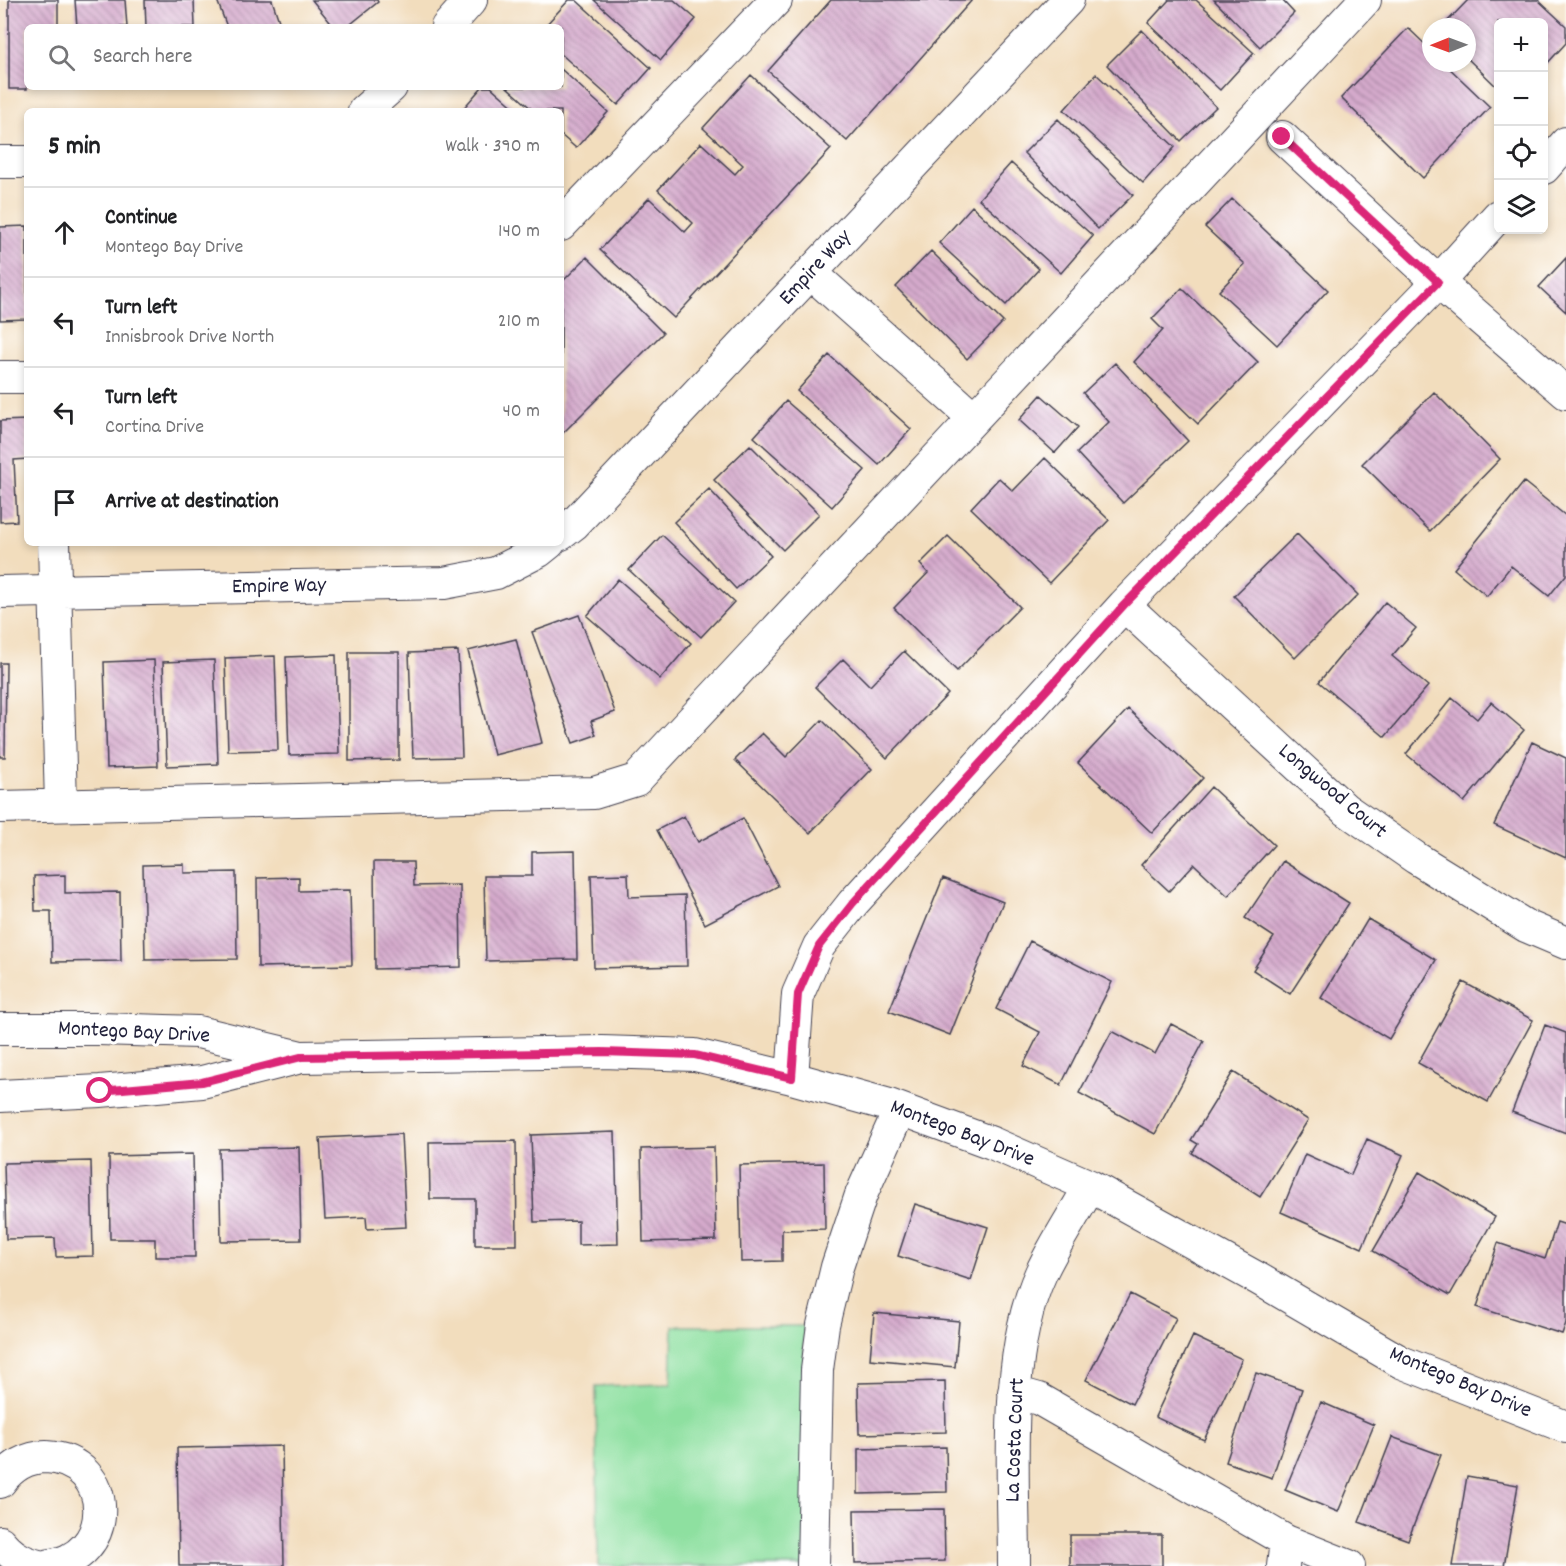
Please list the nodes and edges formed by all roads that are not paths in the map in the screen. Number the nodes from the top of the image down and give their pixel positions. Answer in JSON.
{"nodes":[{"id":1,"x":471,"y":0,"type":"edge"},
{"id":2,"x":776,"y":0,"type":"edge"},
{"id":3,"x":1068,"y":0,"type":"edge"},
{"id":4,"x":1365,"y":0,"type":"edge"},
{"id":5,"x":450,"y":24,"type":"edge"},
{"id":6,"x":388,"y":90,"type":"edge"},
{"id":7,"x":367,"y":108,"type":"edge"},
{"id":8,"x":1282,"y":137,"type":"dead end"},
{"id":9,"x":1566,"y":143,"type":"edge"},
{"id":10,"x":0,"y":162,"type":"edge"},
{"id":11,"x":24,"y":162,"type":"edge"},
{"id":12,"x":1548,"y":163,"type":"edge"},
{"id":13,"x":1494,"y":220,"type":"edge"},
{"id":14,"x":564,"y":222,"type":"edge"},
{"id":15,"x":811,"y":273,"type":"junction"},
{"id":16,"x":1438,"y":282,"type":"junction"},
{"id":17,"x":0,"y":377,"type":"edge"},
{"id":18,"x":24,"y":377,"type":"edge"},
{"id":19,"x":1566,"y":393,"type":"edge"},
{"id":20,"x":974,"y":418,"type":"junction"},
{"id":21,"x":564,"y":531,"type":"edge"},
{"id":22,"x":54,"y":546,"type":"edge"},
{"id":23,"x":545,"y":546,"type":"edge"},
{"id":24,"x":56,"y":591,"type":"junction"},
{"id":25,"x":0,"y":592,"type":"edge"},
{"id":26,"x":1124,"y":605,"type":"junction"},
{"id":27,"x":61,"y":806,"type":"junction"},
{"id":28,"x":0,"y":807,"type":"edge"},
{"id":29,"x":1566,"y":944,"type":"edge"},
{"id":30,"x":0,"y":1029,"type":"edge"},
{"id":31,"x":301,"y":1057,"type":"junction"},
{"id":32,"x":792,"y":1078,"type":"junction"},
{"id":33,"x":0,"y":1096,"type":"edge"},
{"id":34,"x":900,"y":1109,"type":"junction"},
{"id":35,"x":1090,"y":1186,"type":"junction"},
{"id":36,"x":1014,"y":1392,"type":"junction"},
{"id":37,"x":1566,"y":1427,"type":"edge"},
{"id":38,"x":0,"y":1482,"type":"edge"},
{"id":39,"x":0,"y":1542,"type":"edge"},
{"id":40,"x":1285,"y":1554,"type":"edge"},
{"id":41,"x":39,"y":1566,"type":"edge"},
{"id":42,"x":46,"y":1566,"type":"edge"},
{"id":43,"x":813,"y":1566,"type":"edge"},
{"id":44,"x":1014,"y":1566,"type":"edge"},
{"id":45,"x":1349,"y":1566,"type":"edge"}],
"edges":[{"from":1,"to":5,"type":"street"},
{"from":2,"to":14,"type":"street"},
{"from":3,"to":15,"type":"street","name":"Empire Way"},
{"from":4,"to":20,"type":"street"},
{"from":6,"to":7,"type":"street"},
{"from":8,"to":16,"type":"street"},
{"from":9,"to":12,"type":"street"},
{"from":10,"to":11,"type":"street"},
{"from":13,"to":16,"type":"street"},
{"from":15,"to":20,"type":"street"},
{"from":15,"to":21,"type":"street","name":"Empire Way"},
{"from":16,"to":19,"type":"street"},
{"from":16,"to":26,"type":"street"},
{"from":17,"to":18,"type":"street"},
{"from":20,"to":27,"type":"street"},
{"from":22,"to":24,"type":"street"},
{"from":23,"to":24,"type":"street","name":"Empire Way"},
{"from":24,"to":25,"type":"street","name":"Empire Way"},
{"from":24,"to":27,"type":"street"},
{"from":26,"to":29,"type":"street","name":"Longwood Court"},
{"from":26,"to":32,"type":"street"},
{"from":27,"to":28,"type":"street"},
{"from":30,"to":31,"type":"street","name":"Montego Bay Drive"},
{"from":31,"to":32,"type":"street","name":"Montego Bay Drive"},
{"from":31,"to":33,"type":"street","name":"Montego Bay Drive"},
{"from":32,"to":34,"type":"street","name":"Montego Bay Drive"},
{"from":34,"to":35,"type":"street","name":"Montego Bay Drive"},
{"from":34,"to":43,"type":"street"},
{"from":35,"to":36,"type":"street","name":"La Costa Court"},
{"from":35,"to":37,"type":"street","name":"Montego Bay Drive"},
{"from":36,"to":40,"type":"street"},
{"from":36,"to":44,"type":"street","name":"La Costa Court"},
{"from":38,"to":42,"type":"street"},
{"from":39,"to":41,"type":"street"},
{"from":40,"to":45,"type":"street"}]}
